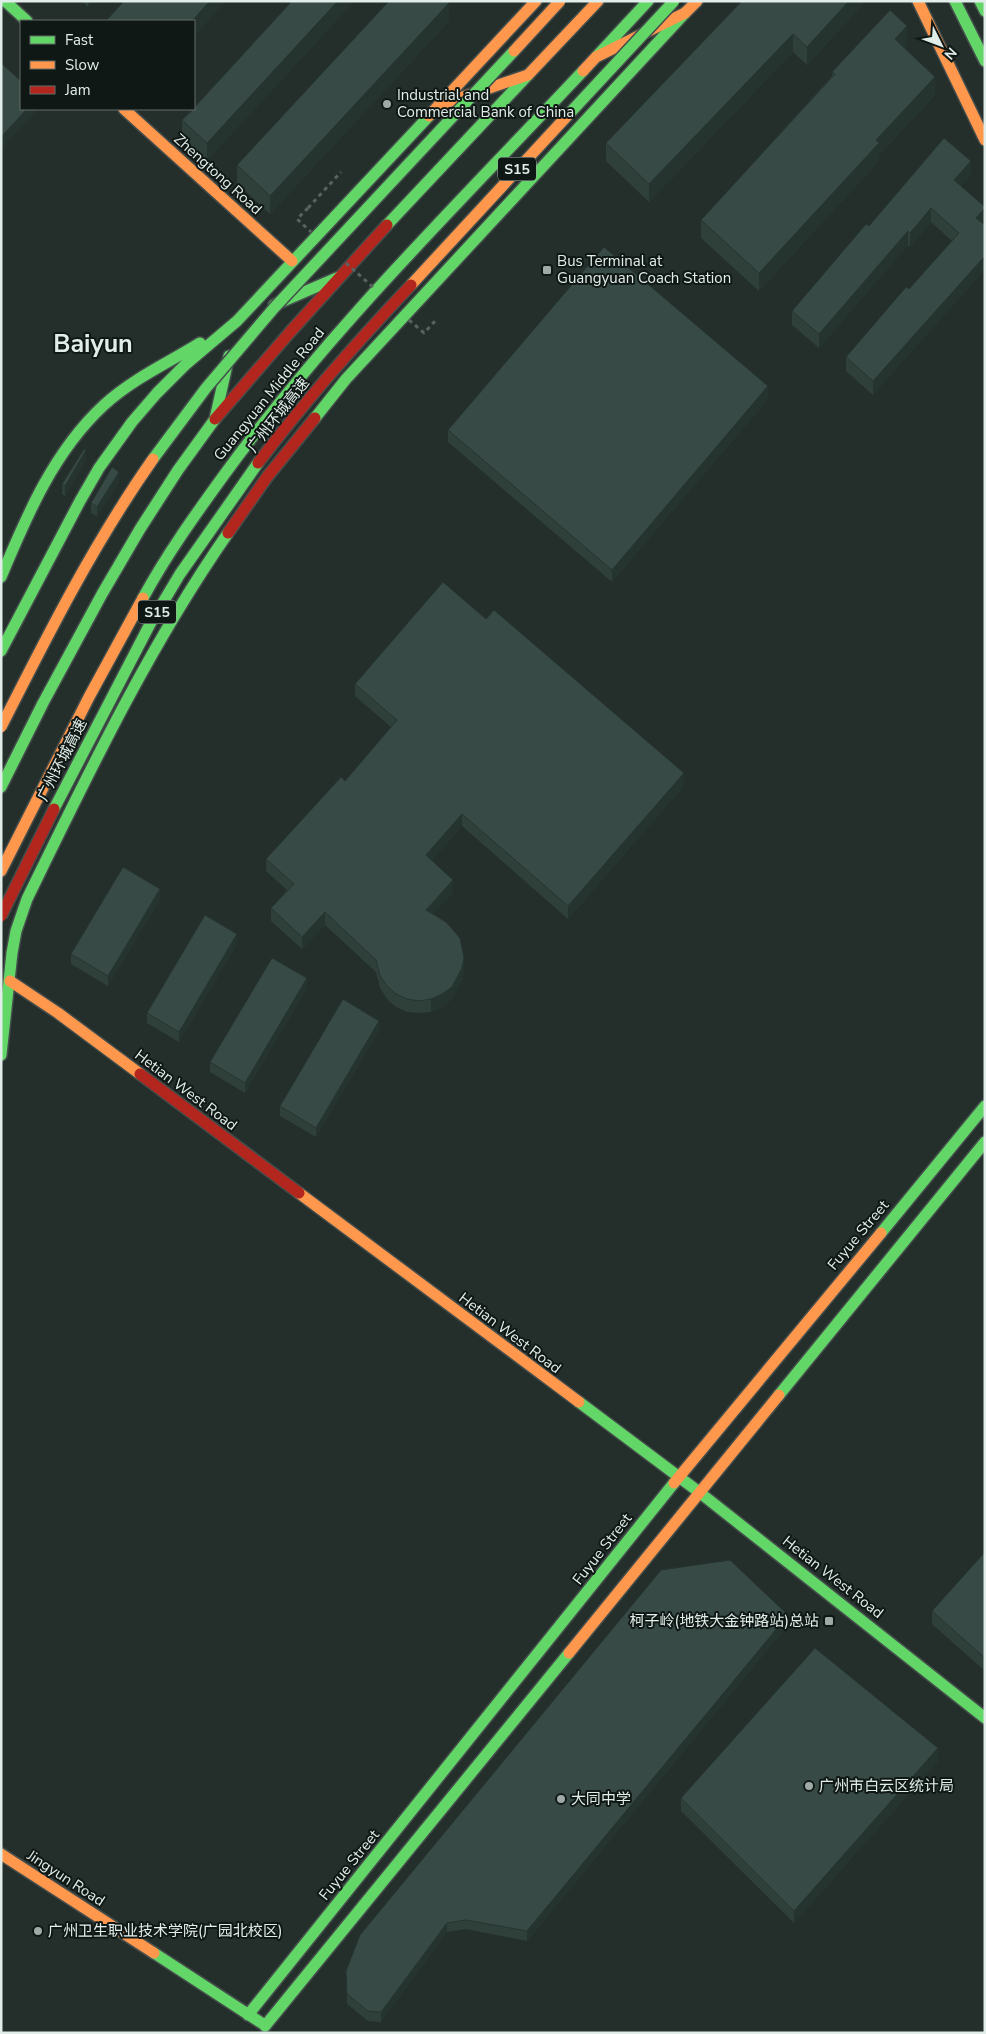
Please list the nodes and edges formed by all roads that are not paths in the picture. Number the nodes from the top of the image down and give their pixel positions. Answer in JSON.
{"nodes":[{"id":1,"x":5,"y":1,"type":"edge"},
{"id":2,"x":536,"y":1,"type":"edge"},
{"id":3,"x":560,"y":1,"type":"edge"},
{"id":4,"x":598,"y":1,"type":"edge"},
{"id":5,"x":648,"y":1,"type":"edge"},
{"id":6,"x":674,"y":1,"type":"edge"},
{"id":7,"x":697,"y":1,"type":"edge"},
{"id":8,"x":918,"y":1,"type":"edge"},
{"id":9,"x":955,"y":1,"type":"edge"},
{"id":10,"x":980,"y":1,"type":"edge"},
{"id":11,"x":985,"y":11,"type":"edge"},
{"id":12,"x":685,"y":13,"type":"junction"},
{"id":13,"x":26,"y":20,"type":"edge"},
{"id":14,"x":596,"y":58,"type":"junction"},
{"id":15,"x":985,"y":61,"type":"edge"},
{"id":16,"x":528,"y":75,"type":"junction"},
{"id":17,"x":439,"y":105,"type":"junction"},
{"id":18,"x":125,"y":110,"type":"edge"},
{"id":19,"x":985,"y":140,"type":"edge"},
{"id":20,"x":292,"y":261,"type":"junction"},
{"id":21,"x":339,"y":277,"type":"junction"},
{"id":22,"x":237,"y":321,"type":"junction"},
{"id":23,"x":288,"y":390,"type":"junction"},
{"id":24,"x":215,"y":419,"type":"junction"},
{"id":25,"x":267,"y":477,"type":"junction"},
{"id":26,"x":1,"y":577,"type":"edge"},
{"id":27,"x":102,"y":594,"type":"junction"},
{"id":28,"x":1,"y":651,"type":"edge"},
{"id":29,"x":1,"y":706,"type":"edge"},
{"id":30,"x":1,"y":726,"type":"edge"},
{"id":31,"x":85,"y":780,"type":"junction"},
{"id":32,"x":1,"y":787,"type":"edge"},
{"id":33,"x":27,"y":817,"type":"junction"},
{"id":34,"x":1,"y":871,"type":"edge"},
{"id":35,"x":1,"y":916,"type":"edge"},
{"id":36,"x":6,"y":984,"type":"edge"},
{"id":37,"x":1,"y":1055,"type":"edge"},
{"id":38,"x":985,"y":1106,"type":"edge"},
{"id":39,"x":985,"y":1142,"type":"edge"},
{"id":40,"x":679,"y":1477,"type":"junction"},
{"id":41,"x":699,"y":1492,"type":"junction"},
{"id":42,"x":575,"y":1627,"type":"junction"},
{"id":43,"x":985,"y":1718,"type":"edge"},
{"id":44,"x":1,"y":1854,"type":"edge"},
{"id":45,"x":248,"y":2015,"type":"junction"},
{"id":46,"x":265,"y":2026,"type":"junction"},
{"id":47,"x":280,"y":2033,"type":"edge"}],
"edges":[{"from":1,"to":13,"type":"main road"},
{"from":2,"to":17,"type":"main road"},
{"from":3,"to":30,"type":"main road","bridge":true},
{"from":4,"to":16,"type":"main road","name":"Guangyuan Middle Road"},
{"from":5,"to":14,"type":"main road","name":"Guangyuan Middle Road"},
{"from":6,"to":35,"type":"main road","name":"广州环城高速","number":"S15","bridge":true},
{"from":7,"to":12,"type":"main road"},
{"from":8,"to":19,"type":"main road"},
{"from":9,"to":15,"type":"main road"},
{"from":10,"to":11,"type":"main road"},
{"from":12,"to":14,"type":"main road"},
{"from":12,"to":25,"type":"main road"},
{"from":14,"to":23,"type":"main road","name":"Guangyuan Middle Road"},
{"from":16,"to":17,"type":"main road"},
{"from":16,"to":21,"type":"main road","name":"Guangyuan Middle Road"},
{"from":17,"to":20,"type":"main road"},
{"from":18,"to":20,"type":"main road","name":"Zhengtong Road"},
{"from":20,"to":22,"type":"main road"},
{"from":21,"to":22,"type":"main road"},
{"from":21,"to":24,"type":"main road","name":"Guangyuan Middle Road"},
{"from":22,"to":24,"type":"main road"},
{"from":22,"to":26,"type":"main road"},
{"from":22,"to":28,"type":"main road"},
{"from":23,"to":25,"type":"main road"},
{"from":23,"to":33,"type":"main road","name":"Guangyuan Middle Road"},
{"from":24,"to":27,"type":"main road","name":"Guangyuan Middle Road"},
{"from":25,"to":31,"type":"main road"},
{"from":27,"to":29,"type":"main road"},
{"from":27,"to":32,"type":"main road","name":"Guangyuan Middle Road"},
{"from":31,"to":33,"type":"main road"},
{"from":31,"to":36,"type":"main road"},
{"from":33,"to":34,"type":"main road","name":"Guangyuan Middle Road"},
{"from":36,"to":37,"type":"main road"},
{"from":36,"to":40,"type":"main road","name":"Hetian West Road"},
{"from":38,"to":40,"type":"main road","name":"Fuyue Street"},
{"from":39,"to":41,"type":"main road","name":"Fuyue Street"},
{"from":40,"to":41,"type":"main road","name":"Hetian West Road"},
{"from":40,"to":42,"type":"main road","name":"Fuyue Street"},
{"from":41,"to":42,"type":"main road","name":"Fuyue Street"},
{"from":41,"to":43,"type":"main road","name":"Hetian West Road"},
{"from":42,"to":45,"type":"main road","name":"Fuyue Street"},
{"from":42,"to":46,"type":"main road","name":"Fuyue Street"},
{"from":44,"to":45,"type":"main road","name":"Jingyun Road"},
{"from":45,"to":46,"type":"main road","name":"Jingyun Road"},
{"from":46,"to":47,"type":"main road"}]}
